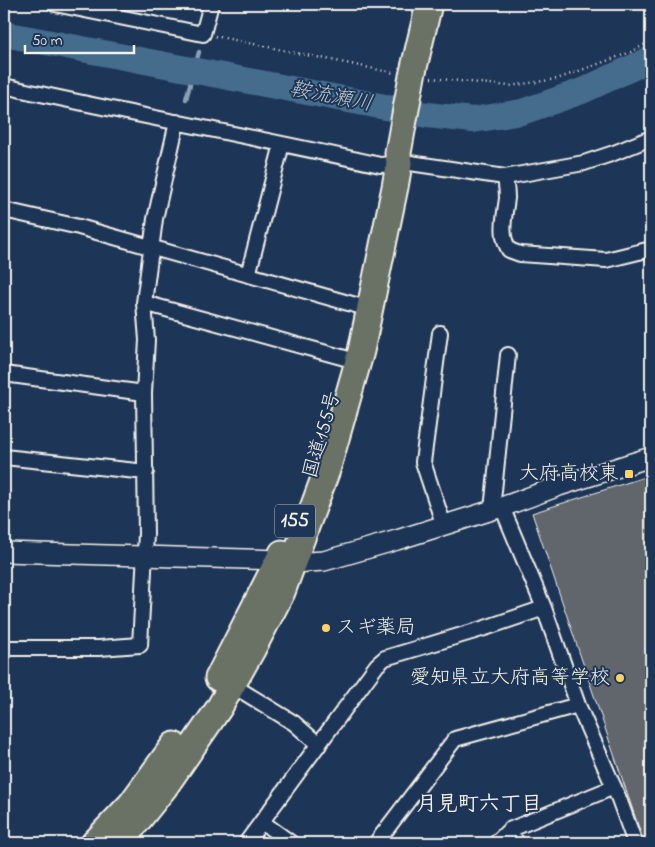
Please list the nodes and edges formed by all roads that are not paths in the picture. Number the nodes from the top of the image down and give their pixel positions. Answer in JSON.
{"nodes":[{"id":1,"x":55,"y":4,"type":"edge"},
{"id":2,"x":211,"y":4,"type":"edge"},
{"id":3,"x":426,"y":5,"type":"edge"},
{"id":4,"x":4,"y":86,"type":"edge"},
{"id":5,"x":178,"y":122,"type":"junction"},
{"id":6,"x":651,"y":138,"type":"edge"},
{"id":7,"x":282,"y":144,"type":"junction"},
{"id":8,"x":396,"y":158,"type":"junction"},
{"id":9,"x":505,"y":177,"type":"junction"},
{"id":10,"x":4,"y":210,"type":"edge"},
{"id":11,"x":151,"y":248,"type":"junction"},
{"id":12,"x":651,"y":249,"type":"edge"},
{"id":13,"x":248,"y":275,"type":"junction"},
{"id":14,"x":144,"y":303,"type":"junction"},
{"id":15,"x":358,"y":306,"type":"junction"},
{"id":16,"x":440,"y":333,"type":"dead end"},
{"id":17,"x":508,"y":355,"type":"dead end"},
{"id":18,"x":345,"y":358,"type":"junction"},
{"id":19,"x":4,"y":374,"type":"edge"},
{"id":20,"x":144,"y":392,"type":"junction"},
{"id":21,"x":4,"y":457,"type":"edge"},
{"id":22,"x":651,"y":457,"type":"edge"},
{"id":23,"x":146,"y":472,"type":"junction"},
{"id":24,"x":497,"y":509,"type":"junction"},
{"id":25,"x":444,"y":526,"type":"junction"},
{"id":26,"x":4,"y":552,"type":"edge"},
{"id":27,"x":145,"y":556,"type":"junction"},
{"id":28,"x":286,"y":561,"type":"junction"},
{"id":29,"x":544,"y":608,"type":"junction"},
{"id":30,"x":4,"y":648,"type":"edge"},
{"id":31,"x":232,"y":685,"type":"junction"},
{"id":32,"x":578,"y":705,"type":"junction"},
{"id":33,"x":319,"y":745,"type":"junction"},
{"id":34,"x":614,"y":787,"type":"junction"},
{"id":35,"x":262,"y":822,"type":"junction"},
{"id":36,"x":509,"y":830,"type":"junction"},
{"id":37,"x":94,"y":843,"type":"edge"},
{"id":38,"x":120,"y":843,"type":"edge"},
{"id":39,"x":246,"y":843,"type":"edge"},
{"id":40,"x":291,"y":843,"type":"edge"},
{"id":41,"x":376,"y":843,"type":"edge"},
{"id":42,"x":496,"y":843,"type":"edge"},
{"id":43,"x":517,"y":843,"type":"edge"},
{"id":44,"x":635,"y":843,"type":"edge"}],
"edges":[{"from":1,"to":2,"type":"street"},
{"from":3,"to":8,"type":"highway","name":"国道155号","number":"155"},
{"from":4,"to":5,"type":"street"},
{"from":5,"to":7,"type":"street"},
{"from":5,"to":11,"type":"street"},
{"from":6,"to":9,"type":"street"},
{"from":7,"to":8,"type":"street"},
{"from":7,"to":13,"type":"street"},
{"from":8,"to":9,"type":"street"},
{"from":8,"to":15,"type":"highway","name":"国道155号","number":"155"},
{"from":8,"to":28,"type":"highway","name":"国道155号","number":"155"},
{"from":9,"to":12,"type":"street"},
{"from":10,"to":11,"type":"street"},
{"from":11,"to":13,"type":"street"},
{"from":11,"to":14,"type":"street"},
{"from":13,"to":15,"type":"street"},
{"from":14,"to":18,"type":"street"},
{"from":14,"to":20,"type":"street"},
{"from":15,"to":18,"type":"highway","name":"国道155号","number":"155"},
{"from":16,"to":25,"type":"street"},
{"from":17,"to":24,"type":"street"},
{"from":18,"to":28,"type":"highway","name":"国道155号","number":"155"},
{"from":19,"to":20,"type":"street"},
{"from":20,"to":23,"type":"street"},
{"from":21,"to":23,"type":"street"},
{"from":22,"to":24,"type":"street"},
{"from":23,"to":27,"type":"street"},
{"from":24,"to":25,"type":"street"},
{"from":24,"to":29,"type":"street"},
{"from":25,"to":28,"type":"street"},
{"from":26,"to":27,"type":"street"},
{"from":27,"to":28,"type":"street"},
{"from":27,"to":30,"type":"street"},
{"from":28,"to":31,"type":"highway","name":"国道155号","number":"155"},
{"from":28,"to":37,"type":"highway","name":"国道155号","number":"155"},
{"from":29,"to":32,"type":"street"},
{"from":29,"to":33,"type":"street"},
{"from":31,"to":33,"type":"street"},
{"from":31,"to":38,"type":"highway","name":"国道155号","number":"155"},
{"from":32,"to":34,"type":"street"},
{"from":32,"to":41,"type":"street"},
{"from":33,"to":35,"type":"street"},
{"from":34,"to":36,"type":"street"},
{"from":34,"to":44,"type":"street"},
{"from":35,"to":39,"type":"street"},
{"from":35,"to":40,"type":"street"},
{"from":36,"to":42,"type":"street"},
{"from":36,"to":43,"type":"street"}]}
